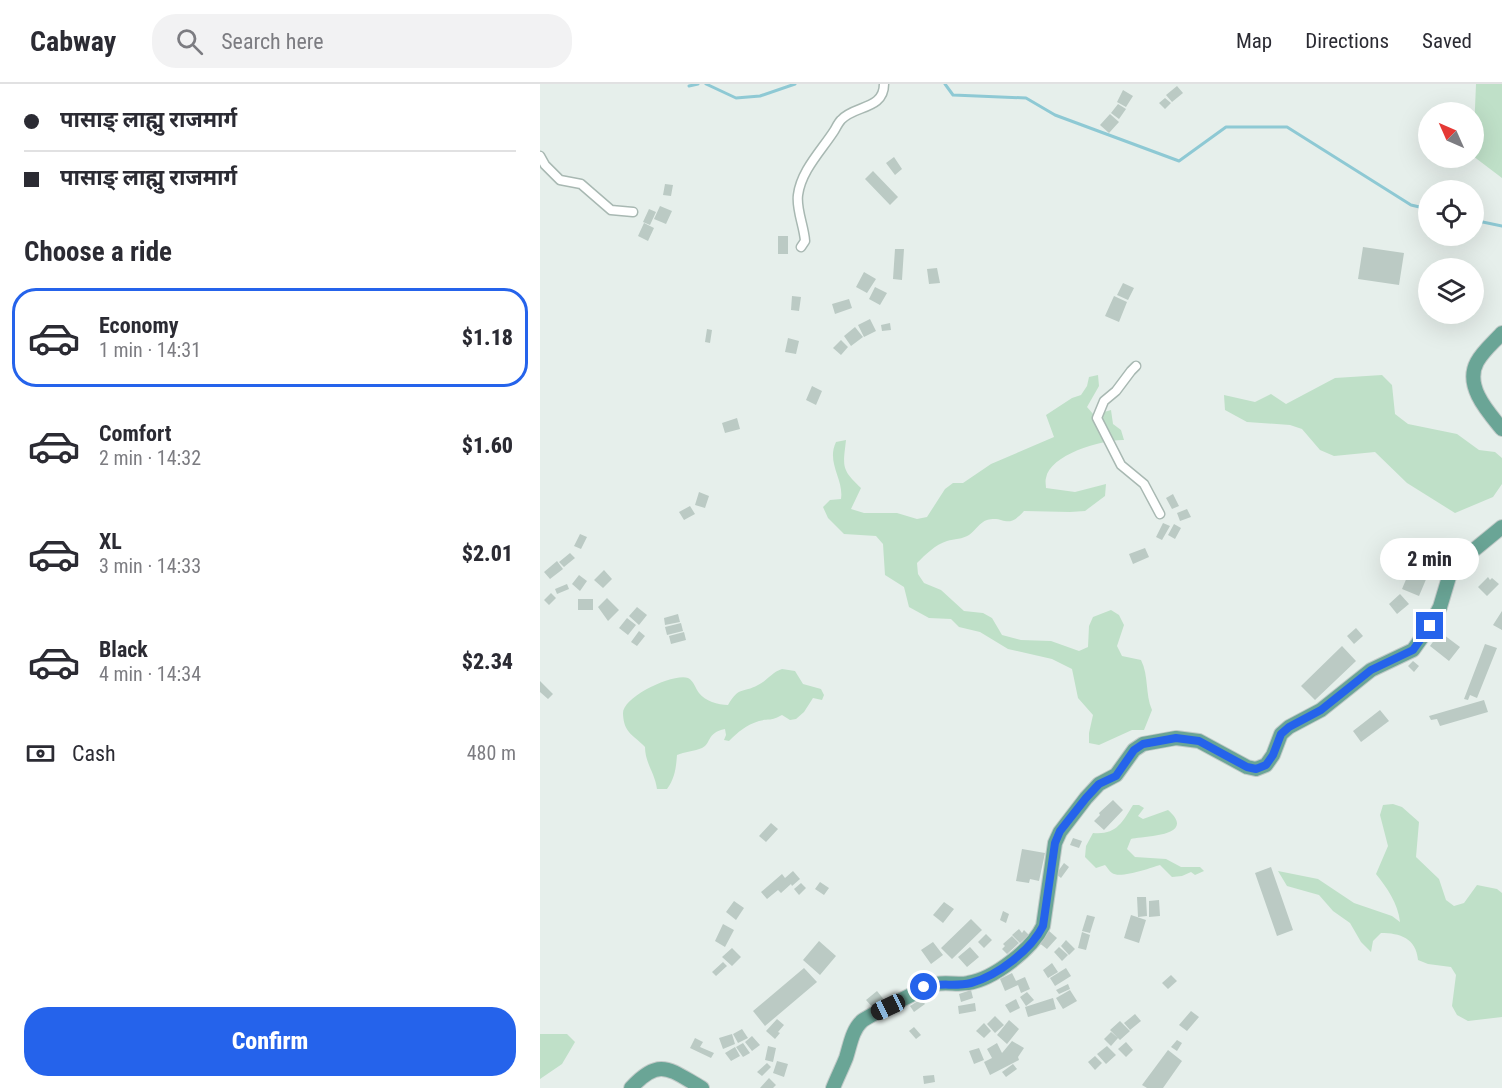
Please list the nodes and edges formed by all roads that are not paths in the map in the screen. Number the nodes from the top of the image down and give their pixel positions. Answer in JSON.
{"nodes":[{"id":1,"x":884,"y":84,"type":"edge"},
{"id":2,"x":540,"y":156,"type":"edge"},
{"id":3,"x":633,"y":212,"type":"dead end"},
{"id":4,"x":801,"y":247,"type":"dead end"},
{"id":5,"x":1502,"y":333,"type":"edge"},
{"id":6,"x":1136,"y":366,"type":"dead end"},
{"id":7,"x":1502,"y":429,"type":"edge"},
{"id":8,"x":1160,"y":514,"type":"dead end"},
{"id":9,"x":1502,"y":527,"type":"edge"},
{"id":10,"x":631,"y":1088,"type":"edge"},
{"id":11,"x":702,"y":1088,"type":"edge"},
{"id":12,"x":833,"y":1088,"type":"edge"}],
"edges":[{"from":1,"to":4,"type":"street"},
{"from":2,"to":3,"type":"street"},
{"from":5,"to":7,"type":"main road"},
{"from":6,"to":8,"type":"street"},
{"from":9,"to":12,"type":"main road"},
{"from":10,"to":11,"type":"main road"}]}
